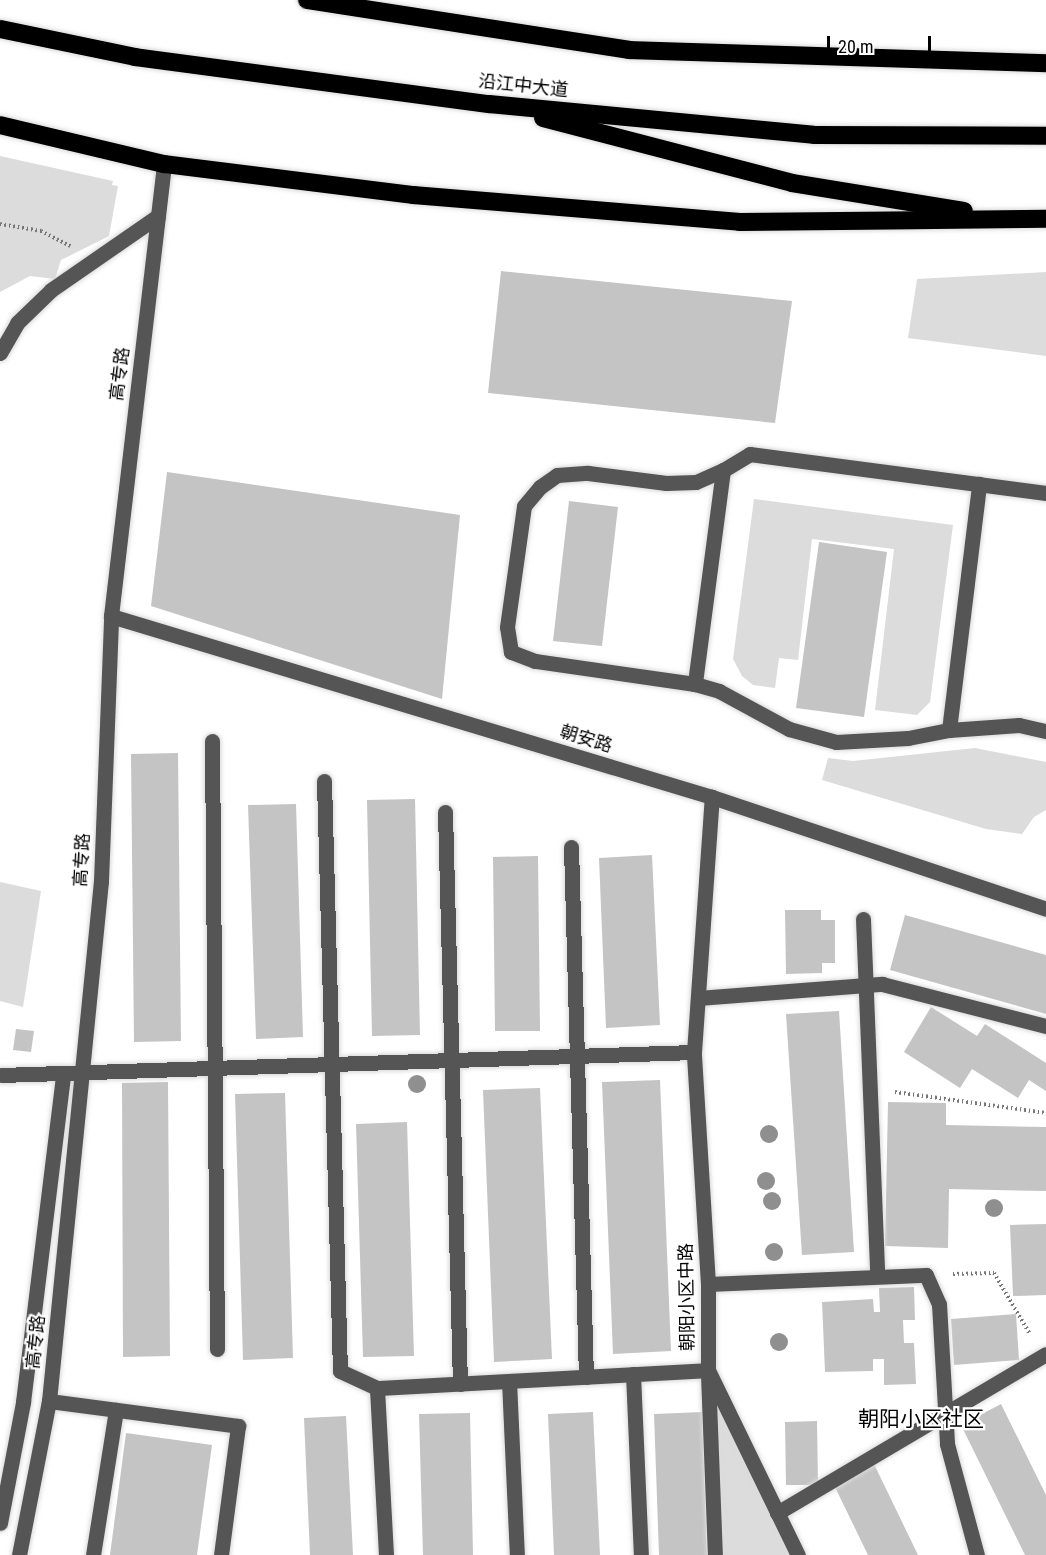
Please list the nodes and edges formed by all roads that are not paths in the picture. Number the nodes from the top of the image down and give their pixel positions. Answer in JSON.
{"nodes":[{"id":1,"x":307,"y":0,"type":"edge"},
{"id":2,"x":0,"y":29,"type":"edge"},
{"id":3,"x":1046,"y":63,"type":"edge"},
{"id":4,"x":489,"y":104,"type":"junction"},
{"id":5,"x":0,"y":125,"type":"edge"},
{"id":6,"x":1046,"y":136,"type":"edge"},
{"id":7,"x":164,"y":164,"type":"junction"},
{"id":8,"x":158,"y":216,"type":"junction"},
{"id":9,"x":1011,"y":219,"type":"junction"},
{"id":10,"x":1046,"y":219,"type":"edge"},
{"id":11,"x":0,"y":353,"type":"edge"},
{"id":12,"x":723,"y":470,"type":"junction"},
{"id":13,"x":979,"y":484,"type":"junction"},
{"id":14,"x":1046,"y":493,"type":"edge"},
{"id":15,"x":111,"y":616,"type":"junction"},
{"id":16,"x":696,"y":684,"type":"junction"},
{"id":17,"x":950,"y":730,"type":"junction"},
{"id":18,"x":1046,"y":732,"type":"edge"},
{"id":19,"x":212,"y":741,"type":"dead end"},
{"id":20,"x":324,"y":781,"type":"dead end"},
{"id":21,"x":712,"y":797,"type":"junction"},
{"id":22,"x":445,"y":812,"type":"dead end"},
{"id":23,"x":571,"y":848,"type":"dead end"},
{"id":24,"x":1046,"y":909,"type":"edge"},
{"id":25,"x":863,"y":919,"type":"dead end"},
{"id":26,"x":866,"y":985,"type":"junction"},
{"id":27,"x":698,"y":998,"type":"junction"},
{"id":28,"x":1046,"y":1026,"type":"edge"},
{"id":29,"x":694,"y":1052,"type":"junction"},
{"id":30,"x":577,"y":1056,"type":"junction"},
{"id":31,"x":452,"y":1060,"type":"junction"},
{"id":32,"x":331,"y":1065,"type":"junction"},
{"id":33,"x":215,"y":1069,"type":"junction"},
{"id":34,"x":63,"y":1074,"type":"junction"},
{"id":35,"x":82,"y":1074,"type":"junction"},
{"id":36,"x":1,"y":1075,"type":"edge"},
{"id":37,"x":876,"y":1275,"type":"junction"},
{"id":38,"x":708,"y":1284,"type":"junction"},
{"id":39,"x":217,"y":1349,"type":"dead end"},
{"id":40,"x":1045,"y":1357,"type":"edge"},
{"id":41,"x":708,"y":1370,"type":"junction"},
{"id":42,"x":633,"y":1374,"type":"junction"},
{"id":43,"x":586,"y":1377,"type":"junction"},
{"id":44,"x":509,"y":1381,"type":"junction"},
{"id":45,"x":460,"y":1384,"type":"junction"},
{"id":46,"x":377,"y":1388,"type":"junction"},
{"id":47,"x":49,"y":1401,"type":"junction"},
{"id":48,"x":116,"y":1410,"type":"junction"},
{"id":49,"x":944,"y":1414,"type":"junction"},
{"id":50,"x":777,"y":1513,"type":"junction"},
{"id":51,"x":0,"y":1523,"type":"edge"},
{"id":52,"x":19,"y":1555,"type":"edge"},
{"id":53,"x":93,"y":1555,"type":"edge"},
{"id":54,"x":221,"y":1555,"type":"edge"},
{"id":55,"x":386,"y":1555,"type":"edge"},
{"id":56,"x":517,"y":1555,"type":"edge"},
{"id":57,"x":640,"y":1555,"type":"edge"},
{"id":58,"x":715,"y":1555,"type":"edge"},
{"id":59,"x":798,"y":1555,"type":"edge"},
{"id":60,"x":977,"y":1555,"type":"edge"}],
"edges":[{"from":1,"to":3,"type":"highway"},
{"from":2,"to":4,"type":"highway","name":"沿江中大道"},
{"from":4,"to":6,"type":"highway","name":"沿江中大道"},
{"from":4,"to":9,"type":"highway"},
{"from":5,"to":7,"type":"highway"},
{"from":7,"to":8,"type":"street","name":"高专路"},
{"from":7,"to":9,"type":"highway"},
{"from":8,"to":11,"type":"street"},
{"from":8,"to":15,"type":"street","name":"高专路"},
{"from":9,"to":10,"type":"highway"},
{"from":12,"to":13,"type":"street"},
{"from":12,"to":16,"type":"street"},
{"from":12,"to":16,"type":"street"},
{"from":13,"to":14,"type":"street"},
{"from":13,"to":17,"type":"street"},
{"from":15,"to":21,"type":"street","name":"朝安路"},
{"from":15,"to":35,"type":"street","name":"高专路"},
{"from":16,"to":17,"type":"street"},
{"from":17,"to":18,"type":"street"},
{"from":19,"to":33,"type":"street"},
{"from":20,"to":32,"type":"street"},
{"from":21,"to":24,"type":"street","name":"朝安路"},
{"from":21,"to":27,"type":"street","name":"朝阳小区中路"},
{"from":22,"to":31,"type":"street"},
{"from":23,"to":30,"type":"street"},
{"from":25,"to":26,"type":"street"},
{"from":26,"to":27,"type":"street"},
{"from":26,"to":28,"type":"street"},
{"from":26,"to":37,"type":"street"},
{"from":27,"to":29,"type":"street","name":"朝阳小区中路"},
{"from":29,"to":30,"type":"street"},
{"from":29,"to":38,"type":"street","name":"朝阳小区中路"},
{"from":30,"to":31,"type":"street"},
{"from":30,"to":43,"type":"street"},
{"from":31,"to":32,"type":"street"},
{"from":31,"to":45,"type":"street"},
{"from":32,"to":33,"type":"street"},
{"from":32,"to":46,"type":"street"},
{"from":33,"to":35,"type":"street"},
{"from":33,"to":39,"type":"street"},
{"from":34,"to":35,"type":"street"},
{"from":34,"to":36,"type":"street"},
{"from":34,"to":51,"type":"street"},
{"from":35,"to":47,"type":"street","name":"高专路"},
{"from":37,"to":38,"type":"street"},
{"from":37,"to":49,"type":"street"},
{"from":38,"to":41,"type":"street","name":"朝阳小区中路"},
{"from":40,"to":49,"type":"street"},
{"from":41,"to":42,"type":"street","name":"朝阳小区中路"},
{"from":41,"to":50,"type":"street"},
{"from":41,"to":58,"type":"street"},
{"from":42,"to":43,"type":"street","name":"朝阳小区中路"},
{"from":42,"to":57,"type":"street"},
{"from":43,"to":44,"type":"street","name":"朝阳小区中路"},
{"from":44,"to":45,"type":"street","name":"朝阳小区中路"},
{"from":44,"to":56,"type":"street"},
{"from":45,"to":46,"type":"street","name":"朝阳小区中路"},
{"from":46,"to":55,"type":"street"},
{"from":47,"to":48,"type":"street"},
{"from":47,"to":52,"type":"street","name":"高专路"},
{"from":48,"to":53,"type":"street"},
{"from":48,"to":54,"type":"street"},
{"from":49,"to":50,"type":"street"},
{"from":49,"to":60,"type":"street"},
{"from":50,"to":59,"type":"street"}]}
